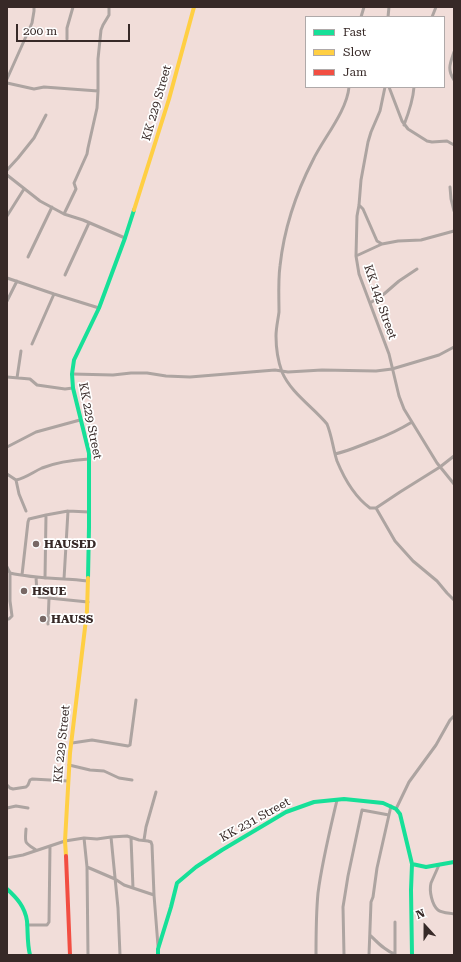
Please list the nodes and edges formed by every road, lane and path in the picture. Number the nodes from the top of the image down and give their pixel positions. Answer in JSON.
{"nodes":[{"id":1,"x":34,"y":7,"type":"edge"},
{"id":2,"x":73,"y":7,"type":"edge"},
{"id":3,"x":109,"y":7,"type":"edge"},
{"id":4,"x":194,"y":7,"type":"edge"},
{"id":5,"x":68,"y":39,"type":"dead end"},
{"id":6,"x":454,"y":52,"type":"edge"},
{"id":7,"x":7,"y":79,"type":"edge"},
{"id":8,"x":454,"y":80,"type":"edge"},
{"id":9,"x":7,"y":83,"type":"edge"},
{"id":10,"x":349,"y":88,"type":"edge"},
{"id":11,"x":385,"y":88,"type":"edge"},
{"id":12,"x":389,"y":88,"type":"edge"},
{"id":13,"x":414,"y":88,"type":"edge"},
{"id":14,"x":98,"y":91,"type":"junction"},
{"id":15,"x":46,"y":114,"type":"dead end"},
{"id":16,"x":404,"y":125,"type":"junction"},
{"id":17,"x":454,"y":145,"type":"edge"},
{"id":18,"x":7,"y":170,"type":"edge"},
{"id":19,"x":7,"y":175,"type":"edge"},
{"id":20,"x":450,"y":187,"type":"dead end"},
{"id":21,"x":24,"y":189,"type":"junction"},
{"id":22,"x":359,"y":205,"type":"junction"},
{"id":23,"x":52,"y":207,"type":"junction"},
{"id":24,"x":454,"y":211,"type":"edge"},
{"id":25,"x":64,"y":214,"type":"junction"},
{"id":26,"x":7,"y":216,"type":"edge"},
{"id":27,"x":89,"y":223,"type":"junction"},
{"id":28,"x":454,"y":231,"type":"edge"},
{"id":29,"x":126,"y":238,"type":"junction"},
{"id":30,"x":382,"y":244,"type":"junction"},
{"id":31,"x":356,"y":256,"type":"junction"},
{"id":32,"x":28,"y":257,"type":"dead end"},
{"id":33,"x":416,"y":269,"type":"dead end"},
{"id":34,"x":65,"y":275,"type":"dead end"},
{"id":35,"x":7,"y":278,"type":"edge"},
{"id":36,"x":16,"y":281,"type":"junction"},
{"id":37,"x":54,"y":294,"type":"junction"},
{"id":38,"x":7,"y":301,"type":"edge"},
{"id":39,"x":370,"y":303,"type":"junction"},
{"id":40,"x":99,"y":308,"type":"junction"},
{"id":41,"x":32,"y":344,"type":"dead end"},
{"id":42,"x":454,"y":347,"type":"edge"},
{"id":43,"x":20,"y":351,"type":"dead end"},
{"id":44,"x":392,"y":368,"type":"junction"},
{"id":45,"x":282,"y":372,"type":"junction"},
{"id":46,"x":72,"y":374,"type":"junction"},
{"id":47,"x":7,"y":377,"type":"edge"},
{"id":48,"x":17,"y":378,"type":"junction"},
{"id":49,"x":73,"y":388,"type":"junction"},
{"id":50,"x":80,"y":420,"type":"junction"},
{"id":51,"x":412,"y":422,"type":"junction"},
{"id":52,"x":7,"y":447,"type":"edge"},
{"id":53,"x":335,"y":454,"type":"junction"},
{"id":54,"x":454,"y":456,"type":"edge"},
{"id":55,"x":89,"y":459,"type":"junction"},
{"id":56,"x":440,"y":467,"type":"junction"},
{"id":57,"x":7,"y":474,"type":"edge"},
{"id":58,"x":16,"y":480,"type":"junction"},
{"id":59,"x":454,"y":484,"type":"edge"},
{"id":60,"x":376,"y":508,"type":"junction"},
{"id":61,"x":26,"y":511,"type":"dead end"},
{"id":62,"x":68,"y":511,"type":"junction"},
{"id":63,"x":89,"y":512,"type":"junction"},
{"id":64,"x":46,"y":515,"type":"junction"},
{"id":65,"x":7,"y":567,"type":"edge"},
{"id":66,"x":10,"y":573,"type":"junction"},
{"id":67,"x":22,"y":576,"type":"junction"},
{"id":68,"x":36,"y":577,"type":"junction"},
{"id":69,"x":45,"y":578,"type":"junction"},
{"id":70,"x":64,"y":579,"type":"junction"},
{"id":71,"x":88,"y":582,"type":"junction"},
{"id":72,"x":49,"y":598,"type":"junction"},
{"id":73,"x":454,"y":600,"type":"edge"},
{"id":74,"x":88,"y":602,"type":"junction"},
{"id":75,"x":7,"y":619,"type":"edge"},
{"id":76,"x":48,"y":624,"type":"dead end"},
{"id":77,"x":136,"y":700,"type":"dead end"},
{"id":78,"x":454,"y":716,"type":"edge"},
{"id":79,"x":72,"y":743,"type":"junction"},
{"id":80,"x":69,"y":765,"type":"junction"},
{"id":81,"x":132,"y":780,"type":"dead end"},
{"id":82,"x":68,"y":781,"type":"junction"},
{"id":83,"x":7,"y":785,"type":"edge"},
{"id":84,"x":156,"y":792,"type":"dead end"},
{"id":85,"x":337,"y":800,"type":"junction"},
{"id":86,"x":391,"y":806,"type":"junction"},
{"id":87,"x":7,"y":808,"type":"edge"},
{"id":88,"x":28,"y":808,"type":"dead end"},
{"id":89,"x":396,"y":809,"type":"junction"},
{"id":90,"x":389,"y":815,"type":"junction"},
{"id":91,"x":26,"y":829,"type":"dead end"},
{"id":92,"x":112,"y":837,"type":"junction"},
{"id":93,"x":84,"y":838,"type":"junction"},
{"id":94,"x":130,"y":838,"type":"junction"},
{"id":95,"x":144,"y":840,"type":"junction"},
{"id":96,"x":65,"y":841,"type":"junction"},
{"id":97,"x":50,"y":846,"type":"junction"},
{"id":98,"x":36,"y":850,"type":"junction"},
{"id":99,"x":7,"y":858,"type":"edge"},
{"id":100,"x":454,"y":862,"type":"edge"},
{"id":101,"x":412,"y":864,"type":"junction"},
{"id":102,"x":439,"y":865,"type":"junction"},
{"id":103,"x":87,"y":867,"type":"junction"},
{"id":104,"x":115,"y":879,"type":"junction"},
{"id":105,"x":133,"y":888,"type":"junction"},
{"id":106,"x":7,"y":889,"type":"edge"},
{"id":107,"x":154,"y":895,"type":"junction"},
{"id":108,"x":454,"y":914,"type":"edge"},
{"id":109,"x":395,"y":922,"type":"dead end"},
{"id":110,"x":27,"y":925,"type":"junction"},
{"id":111,"x":370,"y":935,"type":"junction"},
{"id":112,"x":158,"y":949,"type":"junction"},
{"id":113,"x":395,"y":954,"type":"edge"},
{"id":114,"x":30,"y":955,"type":"edge"},
{"id":115,"x":70,"y":955,"type":"edge"},
{"id":116,"x":88,"y":955,"type":"edge"},
{"id":117,"x":120,"y":955,"type":"edge"},
{"id":118,"x":158,"y":955,"type":"edge"},
{"id":119,"x":316,"y":955,"type":"edge"},
{"id":120,"x":344,"y":955,"type":"edge"},
{"id":121,"x":369,"y":955,"type":"edge"},
{"id":122,"x":412,"y":955,"type":"edge"}],
"edges":[{"from":1,"to":7,"type":"street"},
{"from":2,"to":5,"type":"street"},
{"from":3,"to":14,"type":"street"},
{"from":4,"to":29,"type":"street","name":"KK 229 Street"},
{"from":6,"to":8,"type":"street"},
{"from":9,"to":14,"type":"street"},
{"from":10,"to":45,"type":"street"},
{"from":11,"to":22,"type":"street","name":"KK 142 Street"},
{"from":12,"to":16,"type":"street"},
{"from":13,"to":16,"type":"street"},
{"from":14,"to":25,"type":"street"},
{"from":15,"to":18,"type":"street"},
{"from":16,"to":17,"type":"street"},
{"from":19,"to":21,"type":"street"},
{"from":20,"to":24,"type":"street"},
{"from":21,"to":23,"type":"street"},
{"from":21,"to":26,"type":"street"},
{"from":22,"to":30,"type":"street"},
{"from":22,"to":31,"type":"street","name":"KK 142 Street"},
{"from":23,"to":25,"type":"street"},
{"from":23,"to":32,"type":"street"},
{"from":25,"to":27,"type":"street"},
{"from":27,"to":29,"type":"street"},
{"from":27,"to":34,"type":"street"},
{"from":28,"to":30,"type":"street"},
{"from":29,"to":40,"type":"street","name":"KK 229 Street"},
{"from":30,"to":31,"type":"street"},
{"from":31,"to":39,"type":"street","name":"KK 142 Street"},
{"from":33,"to":39,"type":"street"},
{"from":35,"to":36,"type":"street"},
{"from":36,"to":37,"type":"street"},
{"from":36,"to":38,"type":"street"},
{"from":37,"to":40,"type":"street"},
{"from":37,"to":41,"type":"street"},
{"from":39,"to":44,"type":"street","name":"KK 142 Street"},
{"from":40,"to":46,"type":"street","name":"KK 229 Street"},
{"from":42,"to":44,"type":"street"},
{"from":43,"to":48,"type":"street"},
{"from":44,"to":45,"type":"street"},
{"from":44,"to":51,"type":"street","name":"KK 142 Street"},
{"from":45,"to":46,"type":"street"},
{"from":45,"to":53,"type":"street"},
{"from":46,"to":49,"type":"street","name":"KK 229 Street"},
{"from":47,"to":48,"type":"street"},
{"from":48,"to":49,"type":"street"},
{"from":49,"to":50,"type":"street","name":"KK 229 Street"},
{"from":50,"to":52,"type":"street"},
{"from":50,"to":55,"type":"street","name":"KK 229 Street"},
{"from":51,"to":53,"type":"street"},
{"from":51,"to":56,"type":"street","name":"KK 142 Street"},
{"from":53,"to":60,"type":"street"},
{"from":54,"to":56,"type":"street"},
{"from":55,"to":58,"type":"street"},
{"from":55,"to":63,"type":"street","name":"KK 229 Street"},
{"from":56,"to":59,"type":"street","name":"KK 142 Street"},
{"from":56,"to":60,"type":"street"},
{"from":57,"to":58,"type":"street"},
{"from":58,"to":61,"type":"street"},
{"from":60,"to":73,"type":"street"},
{"from":62,"to":63,"type":"street"},
{"from":62,"to":64,"type":"street"},
{"from":62,"to":70,"type":"street"},
{"from":63,"to":71,"type":"street","name":"KK 229 Street"},
{"from":64,"to":67,"type":"street"},
{"from":64,"to":69,"type":"street"},
{"from":65,"to":66,"type":"street"},
{"from":66,"to":67,"type":"street"},
{"from":66,"to":75,"type":"street"},
{"from":67,"to":68,"type":"street"},
{"from":68,"to":69,"type":"street"},
{"from":68,"to":72,"type":"street"},
{"from":69,"to":70,"type":"street"},
{"from":70,"to":71,"type":"street"},
{"from":71,"to":74,"type":"street","name":"KK 229 Street"},
{"from":72,"to":74,"type":"street"},
{"from":72,"to":76,"type":"street"},
{"from":74,"to":79,"type":"street","name":"KK 229 Street"},
{"from":77,"to":79,"type":"street"},
{"from":78,"to":89,"type":"street"},
{"from":79,"to":80,"type":"street","name":"KK 229 Street"},
{"from":80,"to":81,"type":"street"},
{"from":80,"to":82,"type":"street","name":"KK 229 Street"},
{"from":82,"to":83,"type":"street"},
{"from":82,"to":96,"type":"street","name":"KK 229 Street"},
{"from":84,"to":95,"type":"street"},
{"from":85,"to":86,"type":"street","name":"KK 231 Street"},
{"from":85,"to":112,"type":"street","name":"KK 231 Street"},
{"from":85,"to":119,"type":"street"},
{"from":86,"to":89,"type":"street","name":"KK 231 Street"},
{"from":86,"to":90,"type":"street"},
{"from":87,"to":88,"type":"street"},
{"from":89,"to":101,"type":"street"},
{"from":90,"to":111,"type":"street"},
{"from":90,"to":120,"type":"street"},
{"from":91,"to":98,"type":"street"},
{"from":92,"to":93,"type":"street"},
{"from":92,"to":94,"type":"street"},
{"from":92,"to":104,"type":"street"},
{"from":93,"to":96,"type":"street"},
{"from":93,"to":103,"type":"street"},
{"from":94,"to":95,"type":"street"},
{"from":94,"to":105,"type":"street"},
{"from":95,"to":107,"type":"street"},
{"from":96,"to":97,"type":"street"},
{"from":96,"to":115,"type":"street","name":"KK 229 Street"},
{"from":97,"to":98,"type":"street"},
{"from":97,"to":110,"type":"street"},
{"from":98,"to":99,"type":"street"},
{"from":100,"to":102,"type":"street"},
{"from":101,"to":102,"type":"street"},
{"from":101,"to":122,"type":"street"},
{"from":102,"to":108,"type":"street"},
{"from":103,"to":104,"type":"street"},
{"from":103,"to":116,"type":"street"},
{"from":104,"to":105,"type":"street"},
{"from":104,"to":117,"type":"street"},
{"from":105,"to":107,"type":"street"},
{"from":106,"to":110,"type":"street"},
{"from":107,"to":112,"type":"street"},
{"from":109,"to":113,"type":"street"},
{"from":110,"to":114,"type":"street"},
{"from":111,"to":113,"type":"street"},
{"from":111,"to":121,"type":"street"},
{"from":112,"to":118,"type":"street","name":"KK 231 Street"}]}
